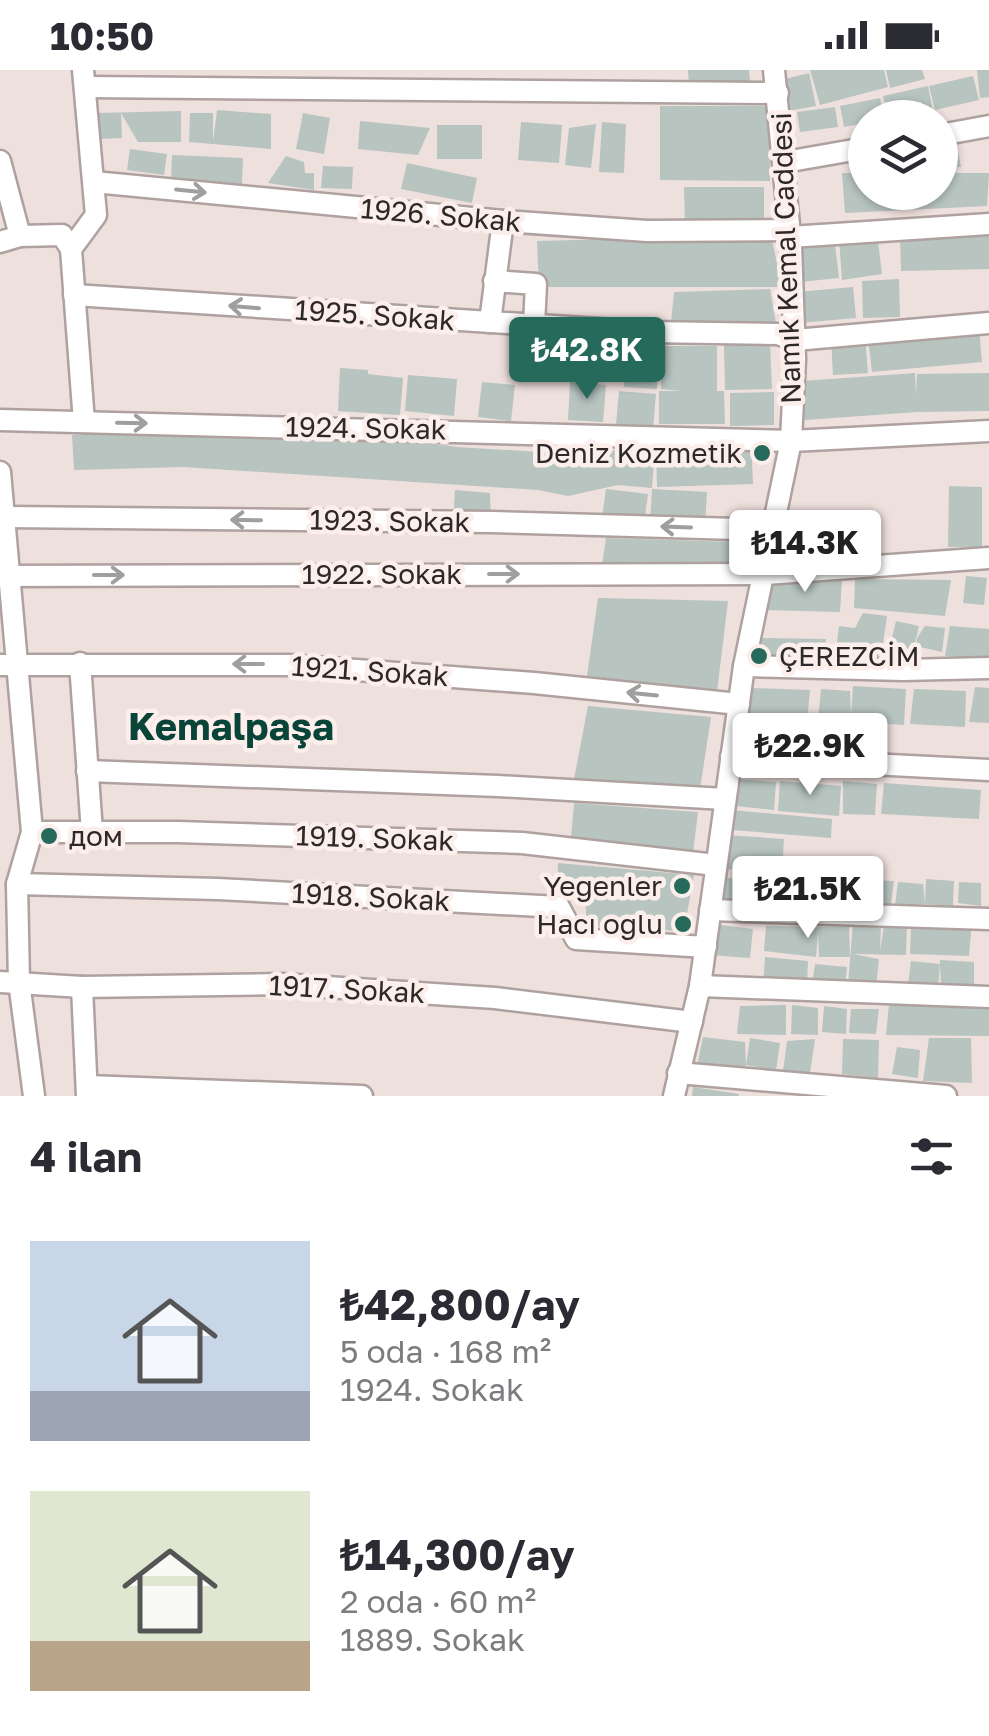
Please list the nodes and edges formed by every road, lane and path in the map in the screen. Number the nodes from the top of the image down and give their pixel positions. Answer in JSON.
{"nodes":[{"id":1,"x":774,"y":70,"type":"edge"},
{"id":2,"x":84,"y":78,"type":"edge"},
{"id":3,"x":778,"y":93,"type":"junction"},
{"id":4,"x":989,"y":126,"type":"edge"},
{"id":5,"x":958,"y":132,"type":"edge"},
{"id":6,"x":848,"y":151,"type":"edge"},
{"id":7,"x":0,"y":161,"type":"edge"},
{"id":8,"x":785,"y":162,"type":"junction"},
{"id":9,"x":94,"y":182,"type":"junction"},
{"id":10,"x":503,"y":221,"type":"junction"},
{"id":11,"x":989,"y":224,"type":"edge"},
{"id":12,"x":790,"y":234,"type":"junction"},
{"id":13,"x":10,"y":239,"type":"edge"},
{"id":14,"x":71,"y":248,"type":"junction"},
{"id":15,"x":494,"y":281,"type":"junction"},
{"id":16,"x":74,"y":295,"type":"junction"},
{"id":17,"x":490,"y":322,"type":"junction"},
{"id":18,"x":989,"y":323,"type":"edge"},
{"id":19,"x":534,"y":325,"type":"junction"},
{"id":20,"x":795,"y":340,"type":"junction"},
{"id":21,"x":0,"y":420,"type":"edge"},
{"id":22,"x":84,"y":422,"type":"junction"},
{"id":23,"x":989,"y":431,"type":"edge"},
{"id":24,"x":792,"y":441,"type":"junction"},
{"id":25,"x":0,"y":472,"type":"edge"},
{"id":26,"x":6,"y":517,"type":"junction"},
{"id":27,"x":773,"y":530,"type":"junction"},
{"id":28,"x":989,"y":558,"type":"edge"},
{"id":29,"x":765,"y":574,"type":"junction"},
{"id":30,"x":6,"y":575,"type":"edge"},
{"id":31,"x":9,"y":664,"type":"edge"},
{"id":32,"x":80,"y":664,"type":"junction"},
{"id":33,"x":744,"y":666,"type":"junction"},
{"id":34,"x":989,"y":668,"type":"edge"},
{"id":35,"x":739,"y":704,"type":"junction"},
{"id":36,"x":731,"y":757,"type":"junction"},
{"id":37,"x":989,"y":770,"type":"edge"},
{"id":38,"x":87,"y":771,"type":"junction"},
{"id":39,"x":725,"y":799,"type":"junction"},
{"id":40,"x":32,"y":832,"type":"junction"},
{"id":41,"x":92,"y":832,"type":"junction"},
{"id":42,"x":716,"y":865,"type":"junction"},
{"id":43,"x":17,"y":884,"type":"junction"},
{"id":44,"x":710,"y":910,"type":"junction"},
{"id":45,"x":989,"y":919,"type":"edge"},
{"id":46,"x":706,"y":947,"type":"junction"},
{"id":47,"x":10,"y":982,"type":"edge"},
{"id":48,"x":700,"y":986,"type":"junction"},
{"id":49,"x":82,"y":987,"type":"junction"},
{"id":50,"x":989,"y":997,"type":"edge"},
{"id":51,"x":692,"y":1022,"type":"junction"},
{"id":52,"x":678,"y":1073,"type":"junction"},
{"id":53,"x":87,"y":1091,"type":"edge"},
{"id":54,"x":220,"y":1092,"type":"edge"},
{"id":55,"x":34,"y":1096,"type":"edge"},
{"id":56,"x":362,"y":1096,"type":"edge"},
{"id":57,"x":674,"y":1096,"type":"edge"},
{"id":58,"x":946,"y":1096,"type":"edge"}],
"edges":[{"from":1,"to":3,"type":"street","name":"Namık Kemal Caddesi"},
{"from":2,"to":3,"type":"street"},
{"from":2,"to":9,"type":"street"},
{"from":3,"to":8,"type":"street","name":"Namık Kemal Caddesi"},
{"from":4,"to":5,"type":"street"},
{"from":6,"to":8,"type":"street"},
{"from":7,"to":13,"type":"street"},
{"from":8,"to":12,"type":"street","name":"Namık Kemal Caddesi"},
{"from":9,"to":10,"type":"street","name":"1926. Sokak","one_way":true},
{"from":9,"to":14,"type":"street"},
{"from":10,"to":12,"type":"street","name":"1926. Sokak"},
{"from":10,"to":15,"type":"street"},
{"from":11,"to":12,"type":"street","name":"1926. Sokak"},
{"from":12,"to":20,"type":"street","name":"Namık Kemal Caddesi"},
{"from":13,"to":14,"type":"street"},
{"from":14,"to":16,"type":"street"},
{"from":15,"to":17,"type":"street"},
{"from":15,"to":19,"type":"street"},
{"from":17,"to":16,"type":"street","name":"1925. Sokak","one_way":true},
{"from":16,"to":22,"type":"street"},
{"from":17,"to":19,"type":"street","name":"1925. Sokak"},
{"from":18,"to":20,"type":"street","name":"1925. Sokak"},
{"from":19,"to":20,"type":"street","name":"1925. Sokak"},
{"from":20,"to":24,"type":"street","name":"Namık Kemal Caddesi"},
{"from":21,"to":22,"type":"street","name":"1924. Sokak"},
{"from":22,"to":24,"type":"street","name":"1924. Sokak","one_way":true},
{"from":23,"to":24,"type":"street","name":"1924. Sokak"},
{"from":24,"to":27,"type":"street","name":"Namık Kemal Caddesi"},
{"from":25,"to":26,"type":"street"},
{"from":27,"to":26,"type":"street","name":"1923. Sokak","one_way":true},
{"from":26,"to":30,"type":"street"},
{"from":27,"to":29,"type":"street","name":"Namık Kemal Caddesi"},
{"from":28,"to":29,"type":"street","name":"1922. Sokak"},
{"from":30,"to":29,"type":"street","name":"1922. Sokak","one_way":true},
{"from":29,"to":33,"type":"street","name":"Namık Kemal Caddesi"},
{"from":30,"to":31,"type":"street"},
{"from":31,"to":32,"type":"street","name":"1921. Sokak"},
{"from":31,"to":40,"type":"street"},
{"from":35,"to":32,"type":"street","name":"1921. Sokak","one_way":true},
{"from":32,"to":38,"type":"street"},
{"from":33,"to":34,"type":"street"},
{"from":33,"to":35,"type":"street","name":"Namık Kemal Caddesi"},
{"from":35,"to":36,"type":"street","name":"Namık Kemal Caddesi"},
{"from":36,"to":37,"type":"street"},
{"from":36,"to":39,"type":"street","name":"Namık Kemal Caddesi"},
{"from":38,"to":39,"type":"street"},
{"from":38,"to":41,"type":"street"},
{"from":39,"to":42,"type":"street","name":"Namık Kemal Caddesi"},
{"from":40,"to":41,"type":"street","name":"1919. Sokak"},
{"from":40,"to":43,"type":"street"},
{"from":41,"to":42,"type":"street","name":"1919. Sokak"},
{"from":42,"to":44,"type":"street","name":"Namık Kemal Caddesi"},
{"from":43,"to":46,"type":"street","name":"1918. Sokak"},
{"from":43,"to":47,"type":"street"},
{"from":44,"to":45,"type":"street"},
{"from":44,"to":46,"type":"street","name":"Namık Kemal Caddesi"},
{"from":46,"to":48,"type":"street","name":"Namık Kemal Caddesi"},
{"from":47,"to":49,"type":"street","name":"1917. Sokak"},
{"from":47,"to":55,"type":"street"},
{"from":48,"to":50,"type":"street"},
{"from":48,"to":51,"type":"street","name":"Namık Kemal Caddesi"},
{"from":49,"to":51,"type":"street","name":"1917. Sokak"},
{"from":49,"to":53,"type":"street"},
{"from":51,"to":52,"type":"street","name":"Namık Kemal Caddesi"},
{"from":52,"to":57,"type":"street","name":"Namık Kemal Caddesi"},
{"from":52,"to":58,"type":"street"},
{"from":53,"to":54,"type":"street"},
{"from":54,"to":56,"type":"street"}]}
